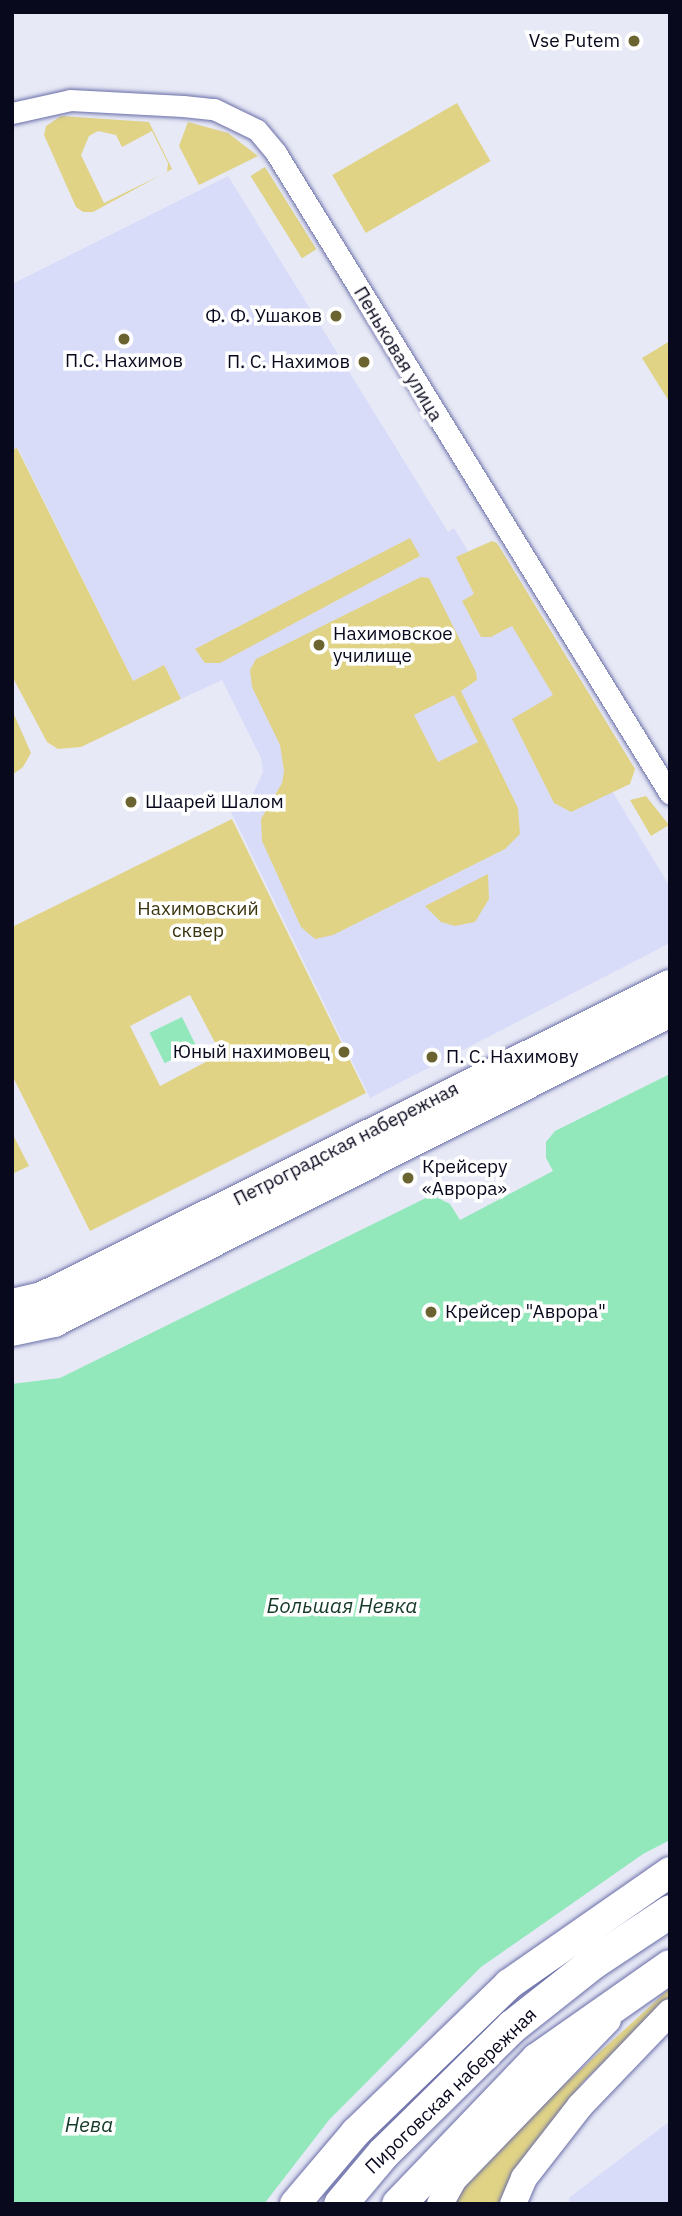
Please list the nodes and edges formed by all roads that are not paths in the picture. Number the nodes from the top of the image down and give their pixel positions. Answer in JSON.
{"nodes":[{"id":1,"x":12,"y":113,"type":"edge"},
{"id":2,"x":670,"y":794,"type":"edge"},
{"id":3,"x":670,"y":985,"type":"edge"},
{"id":4,"x":670,"y":1012,"type":"edge"},
{"id":5,"x":19,"y":1317,"type":"edge"},
{"id":6,"x":670,"y":1872,"type":"edge"},
{"id":7,"x":670,"y":1911,"type":"edge"},
{"id":8,"x":670,"y":1966,"type":"edge"},
{"id":9,"x":639,"y":1986,"type":"junction"},
{"id":10,"x":670,"y":2012,"type":"edge"},
{"id":11,"x":295,"y":2204,"type":"edge"},
{"id":12,"x":340,"y":2204,"type":"edge"},
{"id":13,"x":398,"y":2204,"type":"edge"},
{"id":14,"x":440,"y":2204,"type":"edge"},
{"id":15,"x":513,"y":2204,"type":"edge"}],
"edges":[{"from":1,"to":2,"type":"street","name":"Пеньковая улица"},
{"from":3,"to":5,"type":"main road","name":"Петроградская набережная"},
{"from":4,"to":5,"type":"main road","name":"Петроградская набережная"},
{"from":6,"to":11,"type":"main road"},
{"from":7,"to":12,"type":"main road","name":"Пироговская набережная"},
{"from":8,"to":9,"type":"main road","name":"Пироговская набережная"},
{"from":9,"to":13,"type":"main road","name":"Пироговская набережная"},
{"from":9,"to":14,"type":"street"},
{"from":10,"to":15,"type":"street"}]}
